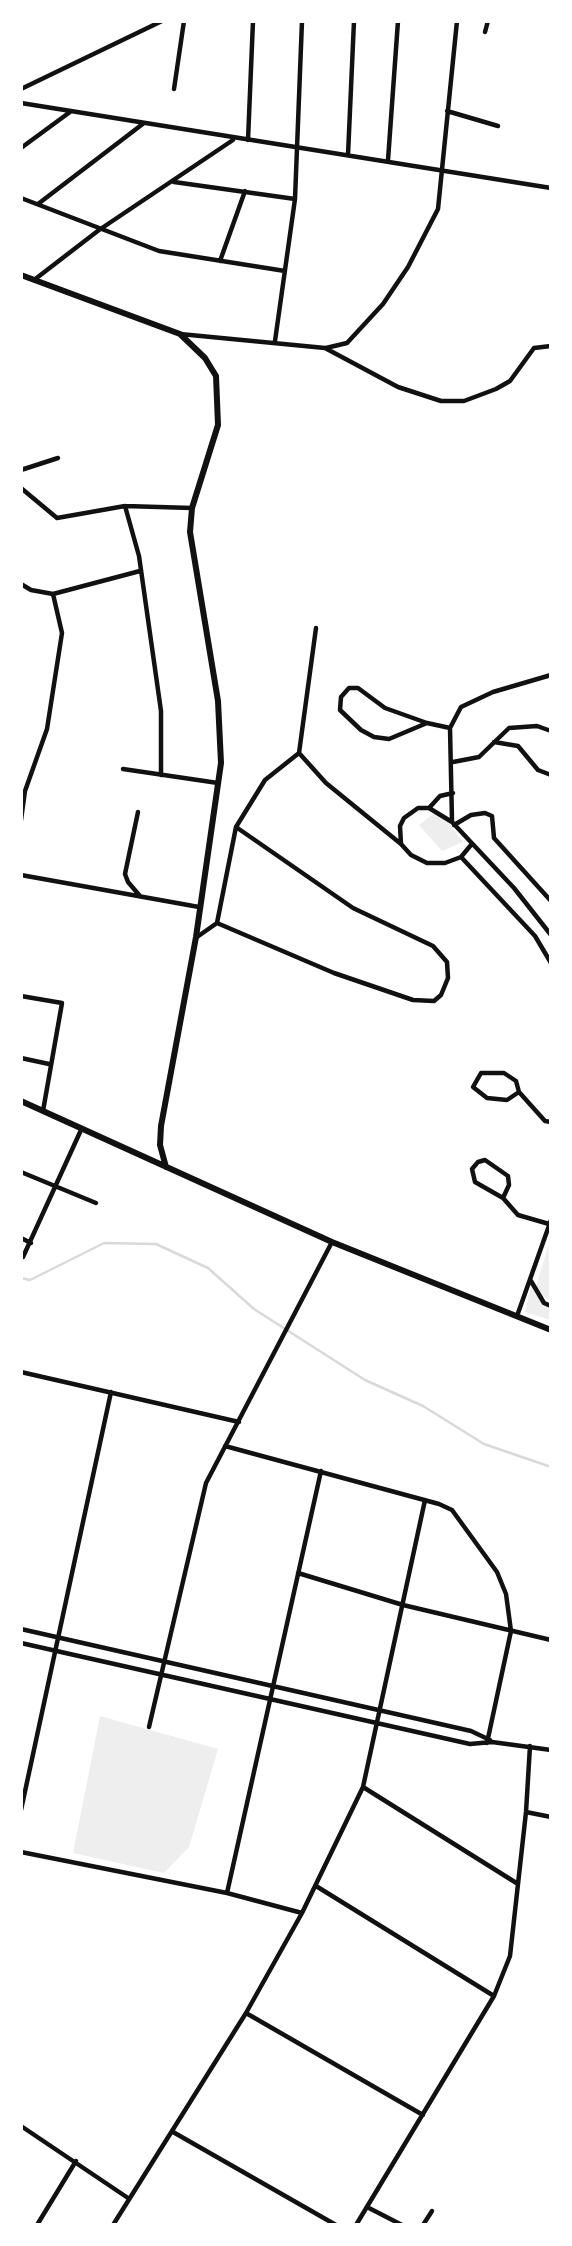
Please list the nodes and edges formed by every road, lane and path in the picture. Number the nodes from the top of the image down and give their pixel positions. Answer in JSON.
{"nodes":[{"id":1,"x":162,"y":21,"type":"edge"},
{"id":2,"x":184,"y":21,"type":"edge"},
{"id":3,"x":253,"y":21,"type":"edge"},
{"id":4,"x":302,"y":21,"type":"edge"},
{"id":5,"x":354,"y":21,"type":"edge"},
{"id":6,"x":398,"y":21,"type":"edge"},
{"id":7,"x":457,"y":21,"type":"edge"},
{"id":8,"x":488,"y":21,"type":"edge"},
{"id":9,"x":485,"y":32,"type":"dead end"},
{"id":10,"x":21,"y":89,"type":"edge"},
{"id":11,"x":174,"y":89,"type":"dead end"},
{"id":12,"x":21,"y":103,"type":"edge"},
{"id":13,"x":447,"y":111,"type":"junction"},
{"id":14,"x":70,"y":112,"type":"junction"},
{"id":15,"x":144,"y":124,"type":"junction"},
{"id":16,"x":498,"y":126,"type":"dead end"},
{"id":17,"x":233,"y":139,"type":"junction"},
{"id":18,"x":248,"y":140,"type":"junction"},
{"id":19,"x":21,"y":148,"type":"edge"},
{"id":20,"x":297,"y":148,"type":"junction"},
{"id":21,"x":348,"y":155,"type":"junction"},
{"id":22,"x":388,"y":160,"type":"junction"},
{"id":23,"x":440,"y":169,"type":"junction"},
{"id":24,"x":173,"y":182,"type":"junction"},
{"id":25,"x":551,"y":188,"type":"edge"},
{"id":26,"x":245,"y":191,"type":"junction"},
{"id":27,"x":21,"y":198,"type":"edge"},
{"id":28,"x":295,"y":199,"type":"junction"},
{"id":29,"x":37,"y":204,"type":"junction"},
{"id":30,"x":99,"y":230,"type":"junction"},
{"id":31,"x":220,"y":261,"type":"junction"},
{"id":32,"x":285,"y":271,"type":"junction"},
{"id":33,"x":21,"y":275,"type":"edge"},
{"id":34,"x":34,"y":281,"type":"junction"},
{"id":35,"x":180,"y":334,"type":"junction"},
{"id":36,"x":275,"y":341,"type":"junction"},
{"id":37,"x":551,"y":346,"type":"edge"},
{"id":38,"x":325,"y":348,"type":"junction"},
{"id":39,"x":58,"y":458,"type":"dead end"},
{"id":40,"x":21,"y":470,"type":"edge"},
{"id":41,"x":21,"y":488,"type":"edge"},
{"id":42,"x":125,"y":506,"type":"junction"},
{"id":43,"x":192,"y":508,"type":"junction"},
{"id":44,"x":141,"y":571,"type":"junction"},
{"id":45,"x":21,"y":584,"type":"edge"},
{"id":46,"x":53,"y":594,"type":"junction"},
{"id":47,"x":316,"y":628,"type":"dead end"},
{"id":48,"x":551,"y":675,"type":"edge"},
{"id":49,"x":427,"y":723,"type":"junction"},
{"id":50,"x":450,"y":728,"type":"junction"},
{"id":51,"x":551,"y":730,"type":"edge"},
{"id":52,"x":493,"y":741,"type":"junction"},
{"id":53,"x":299,"y":753,"type":"junction"},
{"id":54,"x":453,"y":762,"type":"junction"},
{"id":55,"x":123,"y":769,"type":"dead end"},
{"id":56,"x":161,"y":775,"type":"junction"},
{"id":57,"x":551,"y":775,"type":"edge"},
{"id":58,"x":218,"y":783,"type":"junction"},
{"id":59,"x":453,"y":793,"type":"junction"},
{"id":60,"x":429,"y":808,"type":"junction"},
{"id":61,"x":138,"y":813,"type":"dead end"},
{"id":62,"x":21,"y":820,"type":"edge"},
{"id":63,"x":453,"y":823,"type":"junction"},
{"id":64,"x":236,"y":827,"type":"junction"},
{"id":65,"x":401,"y":844,"type":"junction"},
{"id":66,"x":471,"y":845,"type":"junction"},
{"id":67,"x":461,"y":858,"type":"junction"},
{"id":68,"x":21,"y":875,"type":"edge"},
{"id":69,"x":140,"y":896,"type":"junction"},
{"id":70,"x":551,"y":901,"type":"edge"},
{"id":71,"x":199,"y":907,"type":"junction"},
{"id":72,"x":217,"y":922,"type":"junction"},
{"id":73,"x":550,"y":932,"type":"edge"},
{"id":74,"x":196,"y":937,"type":"junction"},
{"id":75,"x":551,"y":963,"type":"edge"},
{"id":76,"x":21,"y":996,"type":"edge"},
{"id":77,"x":21,"y":1058,"type":"edge"},
{"id":78,"x":49,"y":1064,"type":"junction"},
{"id":79,"x":519,"y":1092,"type":"junction"},
{"id":80,"x":21,"y":1101,"type":"edge"},
{"id":81,"x":43,"y":1112,"type":"junction"},
{"id":82,"x":551,"y":1122,"type":"edge"},
{"id":83,"x":81,"y":1130,"type":"junction"},
{"id":84,"x":166,"y":1167,"type":"junction"},
{"id":85,"x":21,"y":1172,"type":"edge"},
{"id":86,"x":55,"y":1187,"type":"junction"},
{"id":87,"x":503,"y":1198,"type":"junction"},
{"id":88,"x":96,"y":1203,"type":"dead end"},
{"id":89,"x":550,"y":1222,"type":"edge"},
{"id":90,"x":21,"y":1238,"type":"edge"},
{"id":91,"x":332,"y":1241,"type":"junction"},
{"id":92,"x":31,"y":1243,"type":"junction"},
{"id":93,"x":23,"y":1256,"type":"dead end"},
{"id":94,"x":531,"y":1280,"type":"junction"},
{"id":95,"x":551,"y":1306,"type":"edge"},
{"id":96,"x":517,"y":1316,"type":"junction"},
{"id":97,"x":551,"y":1330,"type":"edge"},
{"id":98,"x":21,"y":1372,"type":"edge"},
{"id":99,"x":111,"y":1392,"type":"junction"},
{"id":100,"x":239,"y":1422,"type":"junction"},
{"id":101,"x":225,"y":1446,"type":"junction"},
{"id":102,"x":321,"y":1471,"type":"junction"},
{"id":103,"x":425,"y":1500,"type":"junction"},
{"id":104,"x":298,"y":1573,"type":"junction"},
{"id":105,"x":403,"y":1605,"type":"junction"},
{"id":106,"x":21,"y":1629,"type":"edge"},
{"id":107,"x":510,"y":1631,"type":"junction"},
{"id":108,"x":59,"y":1637,"type":"junction"},
{"id":109,"x":551,"y":1640,"type":"edge"},
{"id":110,"x":21,"y":1643,"type":"edge"},
{"id":111,"x":56,"y":1651,"type":"junction"},
{"id":112,"x":164,"y":1662,"type":"junction"},
{"id":113,"x":161,"y":1676,"type":"junction"},
{"id":114,"x":271,"y":1687,"type":"junction"},
{"id":115,"x":269,"y":1700,"type":"junction"},
{"id":116,"x":380,"y":1712,"type":"junction"},
{"id":117,"x":377,"y":1725,"type":"junction"},
{"id":118,"x":149,"y":1727,"type":"dead end"},
{"id":119,"x":489,"y":1741,"type":"junction"},
{"id":120,"x":530,"y":1746,"type":"junction"},
{"id":121,"x":551,"y":1750,"type":"edge"},
{"id":122,"x":363,"y":1787,"type":"junction"},
{"id":123,"x":21,"y":1810,"type":"edge"},
{"id":124,"x":526,"y":1812,"type":"junction"},
{"id":125,"x":551,"y":1817,"type":"edge"},
{"id":126,"x":21,"y":1852,"type":"edge"},
{"id":127,"x":518,"y":1884,"type":"junction"},
{"id":128,"x":316,"y":1886,"type":"junction"},
{"id":129,"x":227,"y":1893,"type":"junction"},
{"id":130,"x":303,"y":1913,"type":"junction"},
{"id":131,"x":494,"y":1996,"type":"junction"},
{"id":132,"x":246,"y":2013,"type":"junction"},
{"id":133,"x":423,"y":2115,"type":"junction"},
{"id":134,"x":21,"y":2126,"type":"edge"},
{"id":135,"x":173,"y":2132,"type":"junction"},
{"id":136,"x":75,"y":2161,"type":"junction"},
{"id":137,"x":128,"y":2198,"type":"junction"},
{"id":138,"x":367,"y":2207,"type":"junction"},
{"id":139,"x":432,"y":2211,"type":"dead end"},
{"id":140,"x":37,"y":2225,"type":"edge"},
{"id":141,"x":113,"y":2225,"type":"edge"},
{"id":142,"x":336,"y":2225,"type":"edge"},
{"id":143,"x":356,"y":2225,"type":"edge"},
{"id":144,"x":402,"y":2225,"type":"edge"},
{"id":145,"x":423,"y":2225,"type":"edge"}],
"edges":[{"from":1,"to":10,"type":"street"},
{"from":2,"to":11,"type":"street"},
{"from":3,"to":18,"type":"street"},
{"from":4,"to":20,"type":"street"},
{"from":5,"to":21,"type":"street"},
{"from":6,"to":22,"type":"street"},
{"from":7,"to":13,"type":"street"},
{"from":8,"to":9,"type":"street"},
{"from":12,"to":14,"type":"street"},
{"from":13,"to":16,"type":"street"},
{"from":13,"to":23,"type":"street"},
{"from":14,"to":15,"type":"street"},
{"from":14,"to":19,"type":"street"},
{"from":15,"to":17,"type":"street"},
{"from":15,"to":29,"type":"street"},
{"from":17,"to":18,"type":"street"},
{"from":17,"to":24,"type":"street"},
{"from":18,"to":20,"type":"street"},
{"from":20,"to":21,"type":"street"},
{"from":20,"to":28,"type":"street"},
{"from":21,"to":22,"type":"street"},
{"from":22,"to":23,"type":"street"},
{"from":23,"to":25,"type":"street"},
{"from":23,"to":38,"type":"street"},
{"from":24,"to":26,"type":"street"},
{"from":24,"to":30,"type":"street"},
{"from":26,"to":28,"type":"street"},
{"from":26,"to":31,"type":"street"},
{"from":27,"to":29,"type":"street"},
{"from":28,"to":32,"type":"street"},
{"from":29,"to":30,"type":"street"},
{"from":30,"to":31,"type":"street"},
{"from":30,"to":34,"type":"street"},
{"from":31,"to":32,"type":"street"},
{"from":32,"to":36,"type":"street"},
{"from":33,"to":34,"type":"main road"},
{"from":34,"to":35,"type":"main road"},
{"from":35,"to":36,"type":"street"},
{"from":35,"to":43,"type":"main road"},
{"from":36,"to":38,"type":"street"},
{"from":37,"to":38,"type":"street"},
{"from":39,"to":40,"type":"street"},
{"from":41,"to":42,"type":"street"},
{"from":42,"to":43,"type":"street"},
{"from":42,"to":44,"type":"street"},
{"from":43,"to":58,"type":"main road"},
{"from":44,"to":46,"type":"street"},
{"from":44,"to":56,"type":"street"},
{"from":45,"to":46,"type":"street"},
{"from":46,"to":62,"type":"street"},
{"from":47,"to":53,"type":"street"},
{"from":48,"to":50,"type":"street"},
{"from":49,"to":49,"type":"street"},
{"from":49,"to":50,"type":"street"},
{"from":50,"to":54,"type":"street"},
{"from":51,"to":52,"type":"street"},
{"from":52,"to":54,"type":"street"},
{"from":52,"to":57,"type":"street"},
{"from":53,"to":64,"type":"street"},
{"from":53,"to":65,"type":"street"},
{"from":54,"to":59,"type":"street"},
{"from":55,"to":56,"type":"street"},
{"from":56,"to":58,"type":"street"},
{"from":58,"to":71,"type":"main road"},
{"from":59,"to":60,"type":"street"},
{"from":59,"to":63,"type":"street"},
{"from":60,"to":63,"type":"street"},
{"from":60,"to":65,"type":"street"},
{"from":61,"to":69,"type":"street"},
{"from":63,"to":66,"type":"street"},
{"from":63,"to":70,"type":"street"},
{"from":64,"to":72,"type":"street"},
{"from":64,"to":72,"type":"street"},
{"from":65,"to":67,"type":"street"},
{"from":66,"to":67,"type":"street"},
{"from":66,"to":73,"type":"street"},
{"from":67,"to":75,"type":"street"},
{"from":68,"to":69,"type":"street"},
{"from":69,"to":71,"type":"street"},
{"from":71,"to":74,"type":"main road"},
{"from":72,"to":74,"type":"street"},
{"from":74,"to":84,"type":"main road"},
{"from":76,"to":78,"type":"street"},
{"from":77,"to":78,"type":"street"},
{"from":78,"to":81,"type":"street"},
{"from":79,"to":79,"type":"street"},
{"from":79,"to":82,"type":"street"},
{"from":80,"to":81,"type":"main road"},
{"from":81,"to":83,"type":"main road"},
{"from":83,"to":84,"type":"main road"},
{"from":83,"to":86,"type":"street"},
{"from":84,"to":91,"type":"main road"},
{"from":85,"to":86,"type":"street"},
{"from":86,"to":88,"type":"street"},
{"from":86,"to":92,"type":"street"},
{"from":87,"to":87,"type":"street"},
{"from":87,"to":89,"type":"street"},
{"from":89,"to":94,"type":"street"},
{"from":90,"to":92,"type":"street"},
{"from":91,"to":96,"type":"main road"},
{"from":91,"to":100,"type":"street"},
{"from":92,"to":93,"type":"street"},
{"from":94,"to":95,"type":"street"},
{"from":94,"to":96,"type":"street"},
{"from":96,"to":97,"type":"main road"},
{"from":98,"to":99,"type":"street"},
{"from":99,"to":100,"type":"street"},
{"from":99,"to":108,"type":"street"},
{"from":100,"to":101,"type":"street"},
{"from":101,"to":102,"type":"street"},
{"from":101,"to":112,"type":"street"},
{"from":102,"to":103,"type":"street"},
{"from":102,"to":104,"type":"street"},
{"from":103,"to":105,"type":"street"},
{"from":103,"to":107,"type":"street"},
{"from":104,"to":105,"type":"street"},
{"from":104,"to":114,"type":"street"},
{"from":105,"to":107,"type":"street"},
{"from":105,"to":116,"type":"street"},
{"from":106,"to":108,"type":"street"},
{"from":107,"to":109,"type":"street"},
{"from":107,"to":119,"type":"street"},
{"from":108,"to":111,"type":"street"},
{"from":108,"to":112,"type":"street"},
{"from":110,"to":111,"type":"street"},
{"from":111,"to":113,"type":"street"},
{"from":111,"to":123,"type":"street"},
{"from":112,"to":113,"type":"street"},
{"from":112,"to":114,"type":"street"},
{"from":113,"to":115,"type":"street"},
{"from":113,"to":118,"type":"street"},
{"from":114,"to":115,"type":"street"},
{"from":114,"to":116,"type":"street"},
{"from":115,"to":117,"type":"street"},
{"from":115,"to":129,"type":"street"},
{"from":116,"to":117,"type":"street"},
{"from":116,"to":119,"type":"street"},
{"from":117,"to":119,"type":"street"},
{"from":117,"to":122,"type":"street"},
{"from":119,"to":120,"type":"street"},
{"from":120,"to":121,"type":"street"},
{"from":120,"to":124,"type":"street"},
{"from":122,"to":127,"type":"street"},
{"from":122,"to":128,"type":"street"},
{"from":124,"to":125,"type":"street"},
{"from":124,"to":127,"type":"street"},
{"from":126,"to":129,"type":"street"},
{"from":127,"to":131,"type":"street"},
{"from":128,"to":130,"type":"street"},
{"from":128,"to":131,"type":"street"},
{"from":129,"to":130,"type":"street"},
{"from":130,"to":132,"type":"street"},
{"from":131,"to":133,"type":"street"},
{"from":132,"to":133,"type":"street"},
{"from":132,"to":135,"type":"street"},
{"from":133,"to":138,"type":"street"},
{"from":134,"to":136,"type":"street"},
{"from":135,"to":137,"type":"street"},
{"from":135,"to":142,"type":"street"},
{"from":136,"to":137,"type":"street"},
{"from":136,"to":140,"type":"street"},
{"from":137,"to":141,"type":"street"},
{"from":138,"to":143,"type":"street"},
{"from":138,"to":144,"type":"street"},
{"from":139,"to":145,"type":"street"}]}
